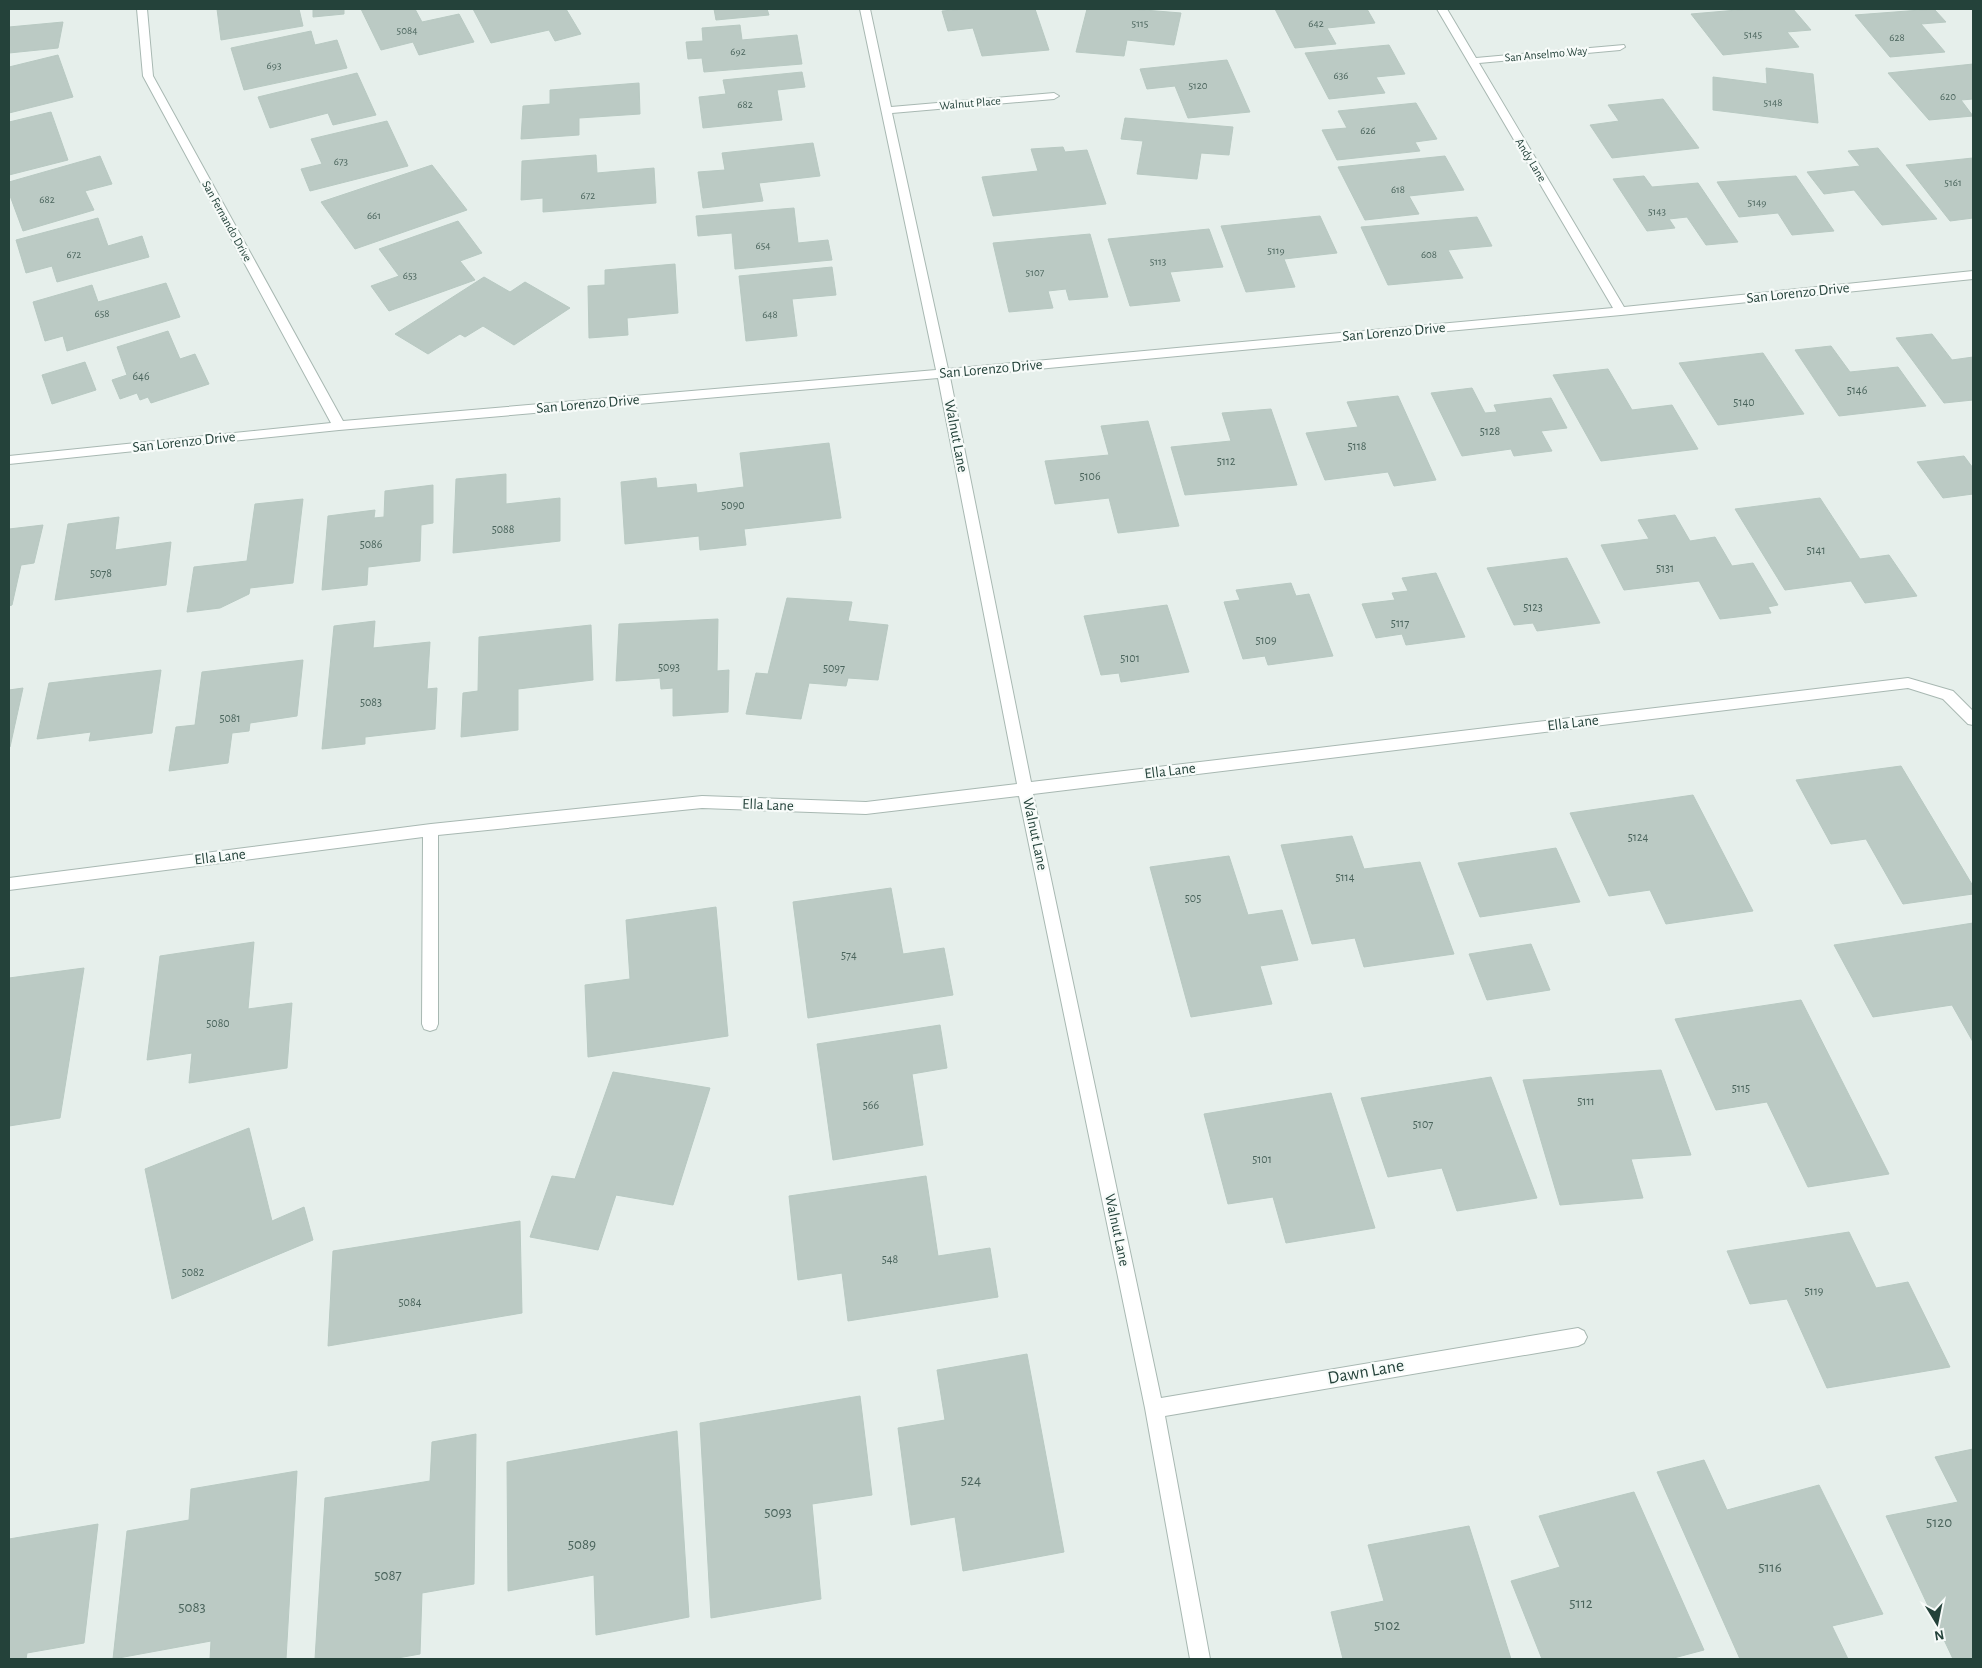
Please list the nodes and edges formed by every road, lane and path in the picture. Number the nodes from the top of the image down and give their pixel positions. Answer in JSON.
{"nodes":[{"id":1,"x":142,"y":9,"type":"edge"},
{"id":2,"x":865,"y":9,"type":"edge"},
{"id":3,"x":1442,"y":9,"type":"edge"},
{"id":4,"x":1620,"y":48,"type":"dead end"},
{"id":5,"x":1472,"y":61,"type":"junction"},
{"id":6,"x":1054,"y":96,"type":"dead end"},
{"id":7,"x":887,"y":110,"type":"junction"},
{"id":8,"x":1973,"y":275,"type":"edge"},
{"id":9,"x":1621,"y":311,"type":"junction"},
{"id":10,"x":943,"y":374,"type":"junction"},
{"id":11,"x":339,"y":426,"type":"junction"},
{"id":12,"x":9,"y":460,"type":"edge"},
{"id":13,"x":1973,"y":720,"type":"edge"},
{"id":14,"x":1025,"y":788,"type":"junction"},
{"id":15,"x":431,"y":830,"type":"junction"},
{"id":16,"x":9,"y":884,"type":"edge"},
{"id":17,"x":430,"y":1024,"type":"dead end"},
{"id":18,"x":1578,"y":1337,"type":"dead end"},
{"id":19,"x":1154,"y":1408,"type":"junction"},
{"id":20,"x":1200,"y":1659,"type":"edge"}],
"edges":[{"from":1,"to":11,"type":"street","name":"San Fernando Drive"},
{"from":2,"to":7,"type":"street","name":"Walnut Lane"},
{"from":3,"to":5,"type":"street","name":"Andy Lane"},
{"from":4,"to":5,"type":"street","name":"San Anselmo Way"},
{"from":5,"to":9,"type":"street","name":"Andy Lane"},
{"from":6,"to":7,"type":"street","name":"Walnut Place"},
{"from":7,"to":10,"type":"street","name":"Walnut Lane"},
{"from":8,"to":9,"type":"street","name":"San Lorenzo Drive"},
{"from":9,"to":10,"type":"street","name":"San Lorenzo Drive"},
{"from":10,"to":11,"type":"street","name":"San Lorenzo Drive"},
{"from":10,"to":14,"type":"street","name":"Walnut Lane"},
{"from":11,"to":12,"type":"street","name":"San Lorenzo Drive"},
{"from":13,"to":14,"type":"street","name":"Ella Lane"},
{"from":14,"to":15,"type":"street","name":"Ella Lane"},
{"from":14,"to":19,"type":"street","name":"Walnut Lane"},
{"from":15,"to":16,"type":"street","name":"Ella Lane"},
{"from":15,"to":17,"type":"street"},
{"from":18,"to":19,"type":"street","name":"Dawn Lane"},
{"from":19,"to":20,"type":"street","name":"Walnut Lane"}]}
